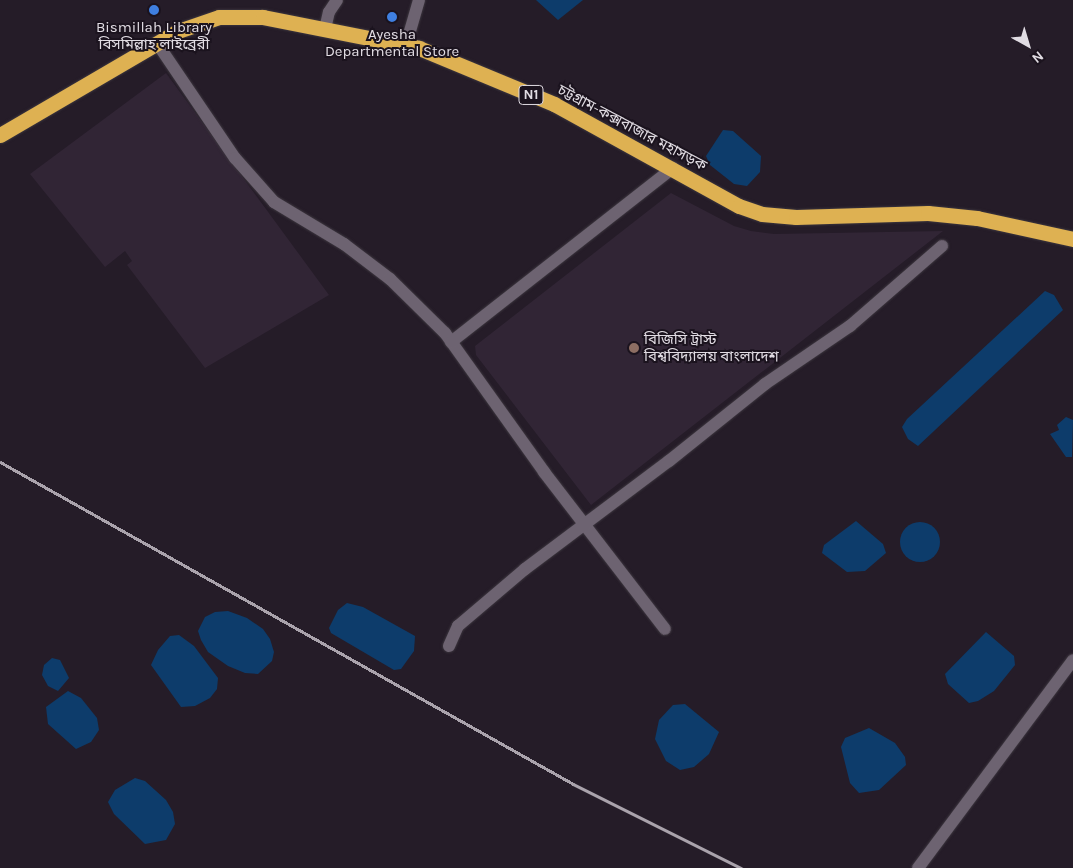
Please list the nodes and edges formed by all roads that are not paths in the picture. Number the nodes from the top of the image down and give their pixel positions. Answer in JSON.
{"nodes":[{"id":1,"x":336,"y":0,"type":"edge"},
{"id":2,"x":419,"y":0,"type":"edge"},
{"id":3,"x":326,"y":29,"type":"junction"},
{"id":4,"x":157,"y":43,"type":"junction"},
{"id":5,"x":406,"y":45,"type":"junction"},
{"id":6,"x":0,"y":135,"type":"edge"},
{"id":7,"x":673,"y":168,"type":"junction"},
{"id":8,"x":1073,"y":239,"type":"edge"},
{"id":9,"x":942,"y":246,"type":"dead end"},
{"id":10,"x":451,"y":342,"type":"junction"},
{"id":11,"x":584,"y":525,"type":"junction"},
{"id":12,"x":665,"y":629,"type":"dead end"},
{"id":13,"x":449,"y":646,"type":"dead end"},
{"id":14,"x":1073,"y":660,"type":"edge"},
{"id":15,"x":918,"y":868,"type":"edge"}],
"edges":[{"from":1,"to":3,"type":"street"},
{"from":2,"to":5,"type":"street"},
{"from":3,"to":4,"type":"highway","name":"চট্টগ্রাম-কক্সবাজার মহাসড়ক","number":"N1"},
{"from":3,"to":5,"type":"highway","name":"চট্টগ্রাম-কক্সবাজার মহাসড়ক","number":"N1"},
{"from":4,"to":6,"type":"highway","name":"চট্টগ্রাম-কক্সবাজার মহাসড়ক","number":"N1"},
{"from":4,"to":10,"type":"street"},
{"from":5,"to":7,"type":"highway","name":"চট্টগ্রাম-কক্সবাজার মহাসড়ক","number":"N1"},
{"from":7,"to":8,"type":"highway","name":"চট্টগ্রাম-কক্সবাজার মহাসড়ক","number":"N1"},
{"from":7,"to":10,"type":"street"},
{"from":9,"to":11,"type":"street"},
{"from":10,"to":11,"type":"street"},
{"from":11,"to":12,"type":"street"},
{"from":11,"to":13,"type":"street"},
{"from":14,"to":15,"type":"street"}]}
